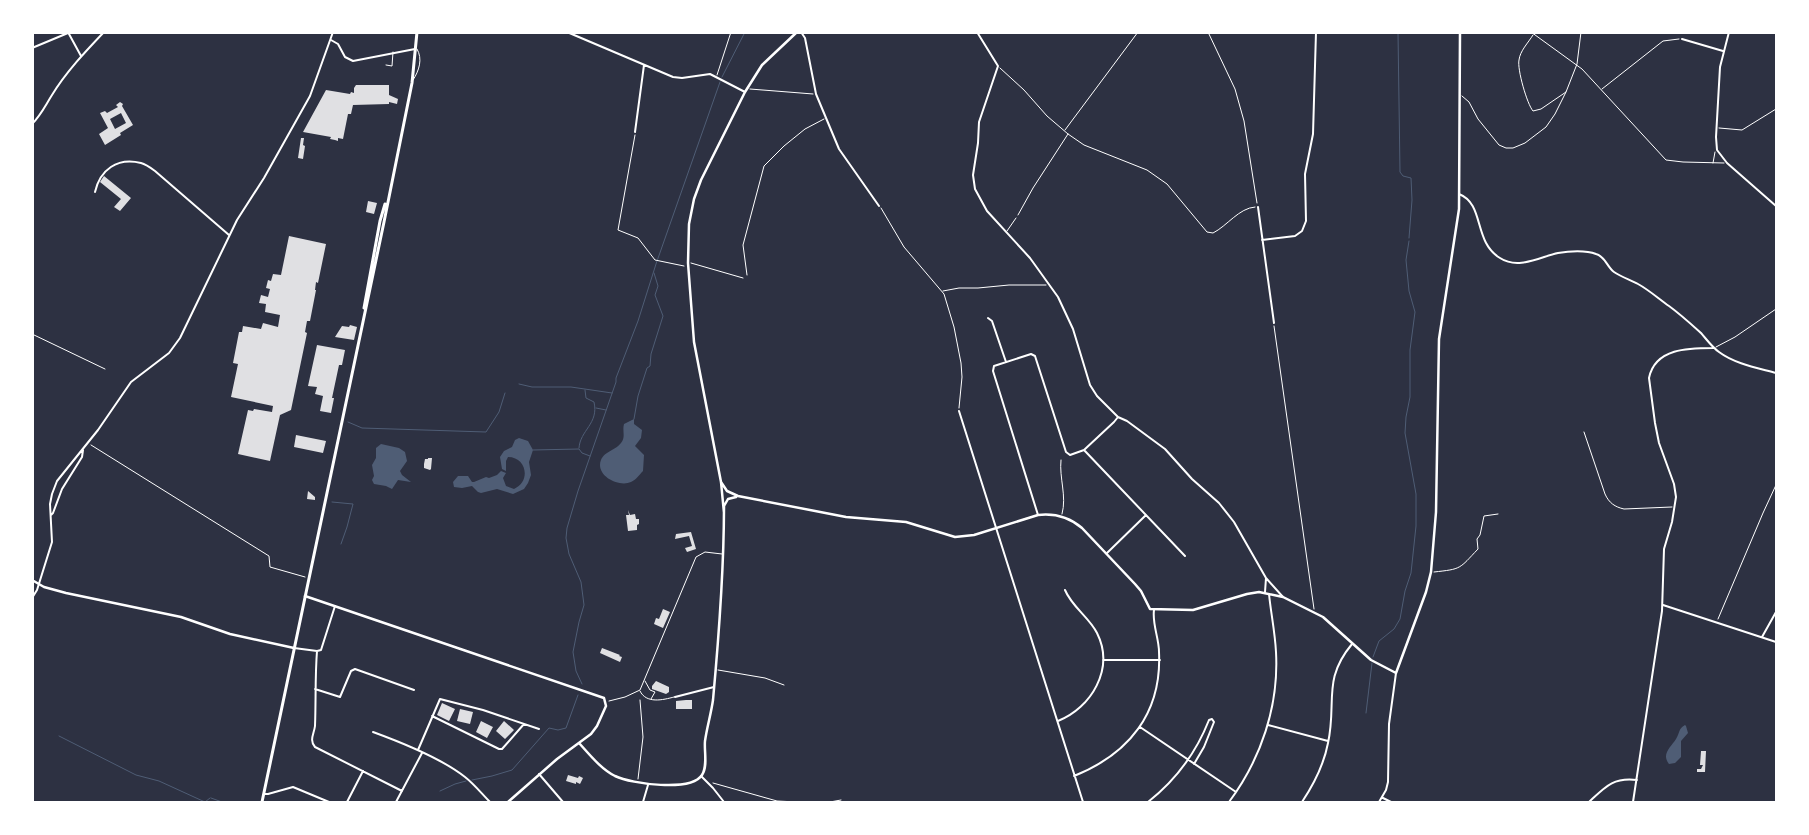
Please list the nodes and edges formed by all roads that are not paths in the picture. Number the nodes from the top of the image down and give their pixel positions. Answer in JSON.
{"nodes":[{"id":1,"x":104,"y":32,"type":"edge"},
{"id":2,"x":333,"y":32,"type":"edge"},
{"id":3,"x":417,"y":32,"type":"edge"},
{"id":4,"x":567,"y":32,"type":"edge"},
{"id":5,"x":797,"y":32,"type":"edge"},
{"id":6,"x":801,"y":32,"type":"edge"},
{"id":7,"x":976,"y":32,"type":"edge"},
{"id":8,"x":1316,"y":32,"type":"edge"},
{"id":9,"x":1460,"y":32,"type":"edge"},
{"id":10,"x":1729,"y":32,"type":"edge"},
{"id":11,"x":68,"y":33,"type":"edge"},
{"id":12,"x":1682,"y":39,"type":"road end"},
{"id":13,"x":331,"y":40,"type":"junction"},
{"id":14,"x":32,"y":48,"type":"edge"},
{"id":15,"x":416,"y":48,"type":"junction"},
{"id":16,"x":1723,"y":51,"type":"junction"},
{"id":17,"x":393,"y":52,"type":"junction"},
{"id":18,"x":81,"y":56,"type":"junction"},
{"id":19,"x":386,"y":65,"type":"dead end"},
{"id":20,"x":644,"y":65,"type":"junction"},
{"id":21,"x":746,"y":90,"type":"junction"},
{"id":22,"x":32,"y":124,"type":"edge"},
{"id":23,"x":635,"y":132,"type":"road end"},
{"id":24,"x":95,"y":192,"type":"dead end"},
{"id":25,"x":1459,"y":194,"type":"junction"},
{"id":26,"x":879,"y":206,"type":"road end"},
{"id":27,"x":1776,"y":206,"type":"edge"},
{"id":28,"x":1258,"y":207,"type":"road end"},
{"id":29,"x":1016,"y":218,"type":"road end"},
{"id":30,"x":1006,"y":231,"type":"junction"},
{"id":31,"x":229,"y":235,"type":"junction"},
{"id":32,"x":1262,"y":240,"type":"junction"},
{"id":33,"x":988,"y":318,"type":"dead end"},
{"id":34,"x":1274,"y":322,"type":"road end"},
{"id":35,"x":1713,"y":348,"type":"junction"},
{"id":36,"x":1006,"y":362,"type":"junction"},
{"id":37,"x":1776,"y":373,"type":"edge"},
{"id":38,"x":959,"y":411,"type":"dead end"},
{"id":39,"x":1118,"y":417,"type":"junction"},
{"id":40,"x":83,"y":450,"type":"junction"},
{"id":41,"x":1084,"y":450,"type":"junction"},
{"id":42,"x":721,"y":482,"type":"junction"},
{"id":43,"x":728,"y":492,"type":"junction"},
{"id":44,"x":723,"y":493,"type":"junction"},
{"id":45,"x":738,"y":496,"type":"junction"},
{"id":46,"x":727,"y":499,"type":"junction"},
{"id":47,"x":1038,"y":514,"type":"junction"},
{"id":48,"x":1146,"y":515,"type":"junction"},
{"id":49,"x":51,"y":516,"type":"junction"},
{"id":50,"x":996,"y":528,"type":"junction"},
{"id":51,"x":724,"y":554,"type":"junction"},
{"id":52,"x":1106,"y":554,"type":"junction"},
{"id":53,"x":1186,"y":556,"type":"dead end"},
{"id":54,"x":1266,"y":578,"type":"junction"},
{"id":55,"x":32,"y":580,"type":"edge"},
{"id":56,"x":39,"y":585,"type":"junction"},
{"id":57,"x":1065,"y":590,"type":"dead end"},
{"id":58,"x":1265,"y":592,"type":"junction"},
{"id":59,"x":1269,"y":594,"type":"junction"},
{"id":60,"x":305,"y":596,"type":"junction"},
{"id":61,"x":1283,"y":596,"type":"junction"},
{"id":62,"x":32,"y":598,"type":"edge"},
{"id":63,"x":1663,"y":605,"type":"junction"},
{"id":64,"x":335,"y":606,"type":"junction"},
{"id":65,"x":1154,"y":610,"type":"junction"},
{"id":66,"x":1776,"y":612,"type":"edge"},
{"id":67,"x":1762,"y":637,"type":"junction"},
{"id":68,"x":1776,"y":642,"type":"edge"},
{"id":69,"x":1353,"y":644,"type":"junction"},
{"id":70,"x":294,"y":648,"type":"junction"},
{"id":71,"x":317,"y":652,"type":"junction"},
{"id":72,"x":1103,"y":660,"type":"junction"},
{"id":73,"x":1160,"y":660,"type":"junction"},
{"id":74,"x":1396,"y":673,"type":"junction"},
{"id":75,"x":645,"y":680,"type":"junction"},
{"id":76,"x":714,"y":687,"type":"junction"},
{"id":77,"x":315,"y":689,"type":"junction"},
{"id":78,"x":414,"y":690,"type":"dead end"},
{"id":79,"x":640,"y":690,"type":"junction"},
{"id":80,"x":675,"y":697,"type":"joint"},
{"id":81,"x":650,"y":700,"type":"junction"},
{"id":82,"x":608,"y":701,"type":"junction"},
{"id":83,"x":432,"y":716,"type":"junction"},
{"id":84,"x":1058,"y":721,"type":"junction"},
{"id":85,"x":524,"y":724,"type":"junction"},
{"id":86,"x":1268,"y":725,"type":"junction"},
{"id":87,"x":1140,"y":727,"type":"junction"},
{"id":88,"x":539,"y":729,"type":"dead end"},
{"id":89,"x":373,"y":732,"type":"dead end"},
{"id":90,"x":1328,"y":742,"type":"junction"},
{"id":91,"x":579,"y":743,"type":"junction"},
{"id":92,"x":418,"y":750,"type":"junction"},
{"id":93,"x":422,"y":753,"type":"junction"},
{"id":94,"x":1188,"y":760,"type":"junction"},
{"id":95,"x":1194,"y":764,"type":"junction"},
{"id":96,"x":363,"y":771,"type":"junction"},
{"id":97,"x":539,"y":774,"type":"junction"},
{"id":98,"x":701,"y":776,"type":"junction"},
{"id":99,"x":1074,"y":776,"type":"junction"},
{"id":100,"x":1637,"y":780,"type":"junction"},
{"id":101,"x":648,"y":785,"type":"junction"},
{"id":102,"x":402,"y":791,"type":"junction"},
{"id":103,"x":1236,"y":792,"type":"junction"},
{"id":104,"x":264,"y":794,"type":"junction"},
{"id":105,"x":1383,"y":798,"type":"junction"},
{"id":106,"x":262,"y":802,"type":"edge"},
{"id":107,"x":329,"y":802,"type":"edge"},
{"id":108,"x":347,"y":802,"type":"edge"},
{"id":109,"x":396,"y":802,"type":"edge"},
{"id":110,"x":490,"y":802,"type":"edge"},
{"id":111,"x":508,"y":802,"type":"edge"},
{"id":112,"x":563,"y":802,"type":"edge"},
{"id":113,"x":644,"y":802,"type":"edge"},
{"id":114,"x":724,"y":802,"type":"edge"},
{"id":115,"x":1083,"y":802,"type":"edge"},
{"id":116,"x":1148,"y":802,"type":"edge"},
{"id":117,"x":1229,"y":802,"type":"edge"},
{"id":118,"x":1302,"y":802,"type":"edge"},
{"id":119,"x":1379,"y":802,"type":"edge"},
{"id":120,"x":1391,"y":802,"type":"edge"},
{"id":121,"x":1590,"y":802,"type":"edge"},
{"id":122,"x":1633,"y":802,"type":"edge"}],
"edges":[{"from":1,"to":18,"type":"street"},
{"from":2,"to":13,"type":"street"},
{"from":3,"to":15,"type":"main road"},
{"from":4,"to":20,"type":"street"},
{"from":5,"to":21,"type":"street"},
{"from":6,"to":26,"type":"street"},
{"from":7,"to":30,"type":"street"},
{"from":8,"to":32,"type":"street"},
{"from":9,"to":25,"type":"street"},
{"from":10,"to":16,"type":"street"},
{"from":11,"to":14,"type":"street"},
{"from":11,"to":18,"type":"street"},
{"from":12,"to":16,"type":"street"},
{"from":13,"to":17,"type":"street"},
{"from":13,"to":31,"type":"street"},
{"from":15,"to":17,"type":"street"},
{"from":15,"to":60,"type":"main road"},
{"from":16,"to":27,"type":"street"},
{"from":17,"to":19,"type":"street"},
{"from":18,"to":22,"type":"street"},
{"from":20,"to":21,"type":"street"},
{"from":20,"to":23,"type":"street"},
{"from":21,"to":42,"type":"street"},
{"from":24,"to":31,"type":"street"},
{"from":25,"to":35,"type":"street"},
{"from":25,"to":74,"type":"street"},
{"from":28,"to":32,"type":"street"},
{"from":29,"to":30,"type":"street"},
{"from":30,"to":39,"type":"street"},
{"from":31,"to":40,"type":"street"},
{"from":32,"to":34,"type":"street"},
{"from":33,"to":36,"type":"street"},
{"from":35,"to":37,"type":"street"},
{"from":35,"to":63,"type":"street"},
{"from":36,"to":41,"type":"street"},
{"from":36,"to":47,"type":"street"},
{"from":38,"to":50,"type":"street"},
{"from":39,"to":41,"type":"street"},
{"from":39,"to":54,"type":"street"},
{"from":40,"to":49,"type":"street"},
{"from":40,"to":49,"type":"street"},
{"from":41,"to":48,"type":"street"},
{"from":42,"to":43,"type":"street"},
{"from":42,"to":44,"type":"street"},
{"from":43,"to":44,"type":"street"},
{"from":43,"to":45,"type":"street"},
{"from":43,"to":46,"type":"street"},
{"from":44,"to":46,"type":"street"},
{"from":45,"to":46,"type":"street"},
{"from":45,"to":50,"type":"street"},
{"from":46,"to":51,"type":"street"},
{"from":47,"to":50,"type":"street"},
{"from":47,"to":52,"type":"street"},
{"from":48,"to":52,"type":"street"},
{"from":48,"to":53,"type":"street"},
{"from":49,"to":56,"type":"street"},
{"from":50,"to":84,"type":"street"},
{"from":51,"to":75,"type":"street"},
{"from":51,"to":76,"type":"street"},
{"from":52,"to":65,"type":"street"},
{"from":54,"to":58,"type":"street"},
{"from":54,"to":61,"type":"street"},
{"from":55,"to":56,"type":"street"},
{"from":56,"to":62,"type":"street"},
{"from":56,"to":70,"type":"street"},
{"from":57,"to":72,"type":"street"},
{"from":58,"to":59,"type":"street"},
{"from":58,"to":65,"type":"street"},
{"from":59,"to":61,"type":"street"},
{"from":59,"to":86,"type":"street"},
{"from":60,"to":64,"type":"street"},
{"from":60,"to":70,"type":"main road"},
{"from":61,"to":69,"type":"street"},
{"from":63,"to":67,"type":"street"},
{"from":63,"to":100,"type":"street"},
{"from":64,"to":71,"type":"street"},
{"from":64,"to":82,"type":"street"},
{"from":65,"to":73,"type":"street"},
{"from":66,"to":67,"type":"street"},
{"from":67,"to":68,"type":"street"},
{"from":69,"to":74,"type":"street"},
{"from":69,"to":90,"type":"street"},
{"from":70,"to":71,"type":"street"},
{"from":70,"to":104,"type":"main road"},
{"from":71,"to":77,"type":"street"},
{"from":72,"to":73,"type":"street"},
{"from":72,"to":84,"type":"street"},
{"from":73,"to":87,"type":"street"},
{"from":74,"to":105,"type":"street"},
{"from":75,"to":79,"type":"street"},
{"from":75,"to":81,"type":"street"},
{"from":76,"to":80,"type":"street"},
{"from":76,"to":98,"type":"street"},
{"from":77,"to":78,"type":"street"},
{"from":77,"to":96,"type":"street"},
{"from":79,"to":81,"type":"street"},
{"from":79,"to":82,"type":"street"},
{"from":80,"to":81,"type":"street"},
{"from":82,"to":91,"type":"street"},
{"from":83,"to":85,"type":"street"},
{"from":83,"to":85,"type":"street"},
{"from":83,"to":92,"type":"street"},
{"from":84,"to":99,"type":"street"},
{"from":85,"to":88,"type":"street"},
{"from":86,"to":90,"type":"street"},
{"from":86,"to":103,"type":"street"},
{"from":87,"to":94,"type":"street"},
{"from":87,"to":99,"type":"street"},
{"from":89,"to":92,"type":"street"},
{"from":90,"to":118,"type":"street"},
{"from":91,"to":97,"type":"street"},
{"from":91,"to":101,"type":"street"},
{"from":92,"to":93,"type":"street"},
{"from":93,"to":102,"type":"street"},
{"from":93,"to":110,"type":"street"},
{"from":94,"to":95,"type":"street"},
{"from":94,"to":95,"type":"street"},
{"from":94,"to":116,"type":"street"},
{"from":95,"to":103,"type":"street"},
{"from":96,"to":102,"type":"street"},
{"from":96,"to":108,"type":"street"},
{"from":97,"to":111,"type":"street"},
{"from":97,"to":112,"type":"street"},
{"from":98,"to":101,"type":"street"},
{"from":98,"to":114,"type":"street"},
{"from":99,"to":115,"type":"street"},
{"from":100,"to":121,"type":"street"},
{"from":100,"to":122,"type":"street"},
{"from":101,"to":113,"type":"street"},
{"from":102,"to":109,"type":"street"},
{"from":103,"to":117,"type":"street"},
{"from":104,"to":106,"type":"main road"},
{"from":104,"to":107,"type":"street"},
{"from":105,"to":119,"type":"street"},
{"from":105,"to":120,"type":"street"}]}
